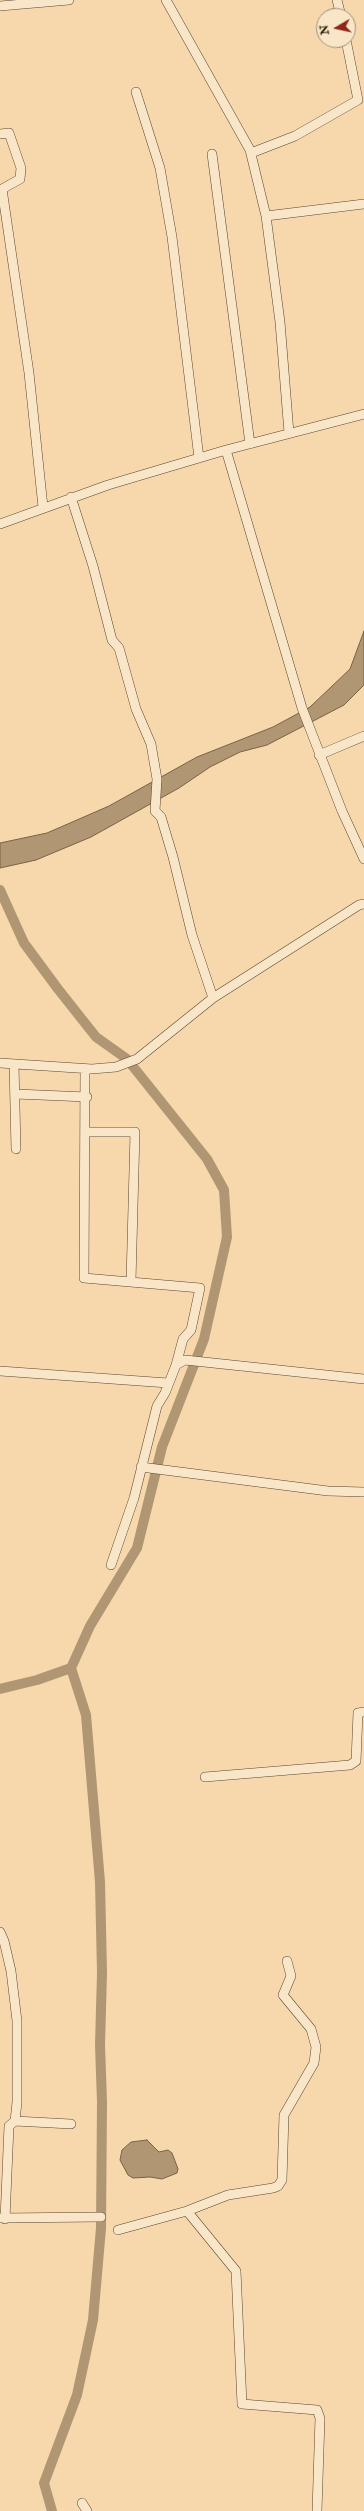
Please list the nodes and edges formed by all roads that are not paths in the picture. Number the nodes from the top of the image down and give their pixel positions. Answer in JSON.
{"nodes":[{"id":1,"x":69,"y":0,"type":"edge"},
{"id":2,"x":166,"y":0,"type":"edge"},
{"id":3,"x":0,"y":6,"type":"edge"},
{"id":4,"x":348,"y":48,"type":"edge"},
{"id":5,"x":136,"y":92,"type":"dead end"},
{"id":6,"x":0,"y":134,"type":"edge"},
{"id":7,"x":251,"y":153,"type":"junction"},
{"id":8,"x":212,"y":154,"type":"dead end"},
{"id":9,"x":364,"y":204,"type":"edge"},
{"id":10,"x":266,"y":216,"type":"junction"},
{"id":11,"x":364,"y":414,"type":"edge"},
{"id":12,"x":289,"y":433,"type":"junction"},
{"id":13,"x":250,"y":444,"type":"junction"},
{"id":14,"x":226,"y":450,"type":"junction"},
{"id":15,"x":198,"y":458,"type":"junction"},
{"id":16,"x":71,"y":497,"type":"junction"},
{"id":17,"x":43,"y":507,"type":"junction"},
{"id":18,"x":0,"y":524,"type":"edge"},
{"id":19,"x":364,"y":736,"type":"edge"},
{"id":20,"x":319,"y":755,"type":"junction"},
{"id":21,"x":364,"y":859,"type":"edge"},
{"id":22,"x":364,"y":904,"type":"edge"},
{"id":23,"x":212,"y":998,"type":"junction"},
{"id":24,"x":0,"y":1063,"type":"edge"},
{"id":25,"x":14,"y":1064,"type":"junction"},
{"id":26,"x":85,"y":1069,"type":"junction"},
{"id":27,"x":16,"y":1094,"type":"junction"},
{"id":28,"x":87,"y":1097,"type":"junction"},
{"id":29,"x":86,"y":1132,"type":"junction"},
{"id":30,"x":16,"y":1149,"type":"dead end"},
{"id":31,"x":131,"y":1281,"type":"junction"},
{"id":32,"x":180,"y":1362,"type":"junction"},
{"id":33,"x":0,"y":1371,"type":"edge"},
{"id":34,"x":364,"y":1379,"type":"edge"},
{"id":35,"x":168,"y":1383,"type":"junction"},
{"id":36,"x":141,"y":1467,"type":"junction"},
{"id":37,"x":364,"y":1492,"type":"edge"},
{"id":38,"x":111,"y":1565,"type":"dead end"},
{"id":39,"x":364,"y":1712,"type":"edge"},
{"id":40,"x":205,"y":1777,"type":"dead end"},
{"id":41,"x":0,"y":1932,"type":"edge"},
{"id":42,"x":287,"y":1961,"type":"dead end"},
{"id":43,"x":15,"y":2121,"type":"junction"},
{"id":44,"x":71,"y":2124,"type":"dead end"},
{"id":45,"x":187,"y":2211,"type":"junction"},
{"id":46,"x":101,"y":2217,"type":"dead end"},
{"id":47,"x":2,"y":2219,"type":"edge"},
{"id":48,"x":118,"y":2230,"type":"dead end"},
{"id":49,"x":317,"y":2511,"type":"edge"}],
"edges":[{"from":1,"to":3,"type":"street"},
{"from":2,"to":7,"type":"street"},
{"from":4,"to":7,"type":"street"},
{"from":5,"to":15,"type":"street"},
{"from":6,"to":17,"type":"street"},
{"from":7,"to":10,"type":"street"},
{"from":8,"to":13,"type":"street"},
{"from":9,"to":10,"type":"street"},
{"from":10,"to":12,"type":"street"},
{"from":11,"to":12,"type":"street"},
{"from":12,"to":13,"type":"street"},
{"from":13,"to":14,"type":"street"},
{"from":14,"to":15,"type":"street"},
{"from":14,"to":20,"type":"street"},
{"from":15,"to":16,"type":"street"},
{"from":16,"to":17,"type":"street"},
{"from":16,"to":23,"type":"street"},
{"from":17,"to":18,"type":"street"},
{"from":19,"to":20,"type":"street"},
{"from":20,"to":21,"type":"street"},
{"from":22,"to":23,"type":"street"},
{"from":23,"to":26,"type":"street"},
{"from":24,"to":25,"type":"street"},
{"from":25,"to":26,"type":"street"},
{"from":25,"to":27,"type":"street"},
{"from":26,"to":28,"type":"street"},
{"from":27,"to":28,"type":"street"},
{"from":27,"to":30,"type":"street"},
{"from":28,"to":29,"type":"street"},
{"from":29,"to":31,"type":"street"},
{"from":29,"to":31,"type":"street"},
{"from":31,"to":32,"type":"street"},
{"from":32,"to":34,"type":"street"},
{"from":32,"to":35,"type":"street"},
{"from":33,"to":35,"type":"street"},
{"from":35,"to":36,"type":"street"},
{"from":36,"to":37,"type":"street"},
{"from":36,"to":38,"type":"street"},
{"from":39,"to":40,"type":"street"},
{"from":41,"to":43,"type":"street"},
{"from":42,"to":45,"type":"street"},
{"from":43,"to":44,"type":"street"},
{"from":43,"to":47,"type":"street"},
{"from":45,"to":48,"type":"street"},
{"from":45,"to":49,"type":"street"},
{"from":46,"to":47,"type":"street"}]}
